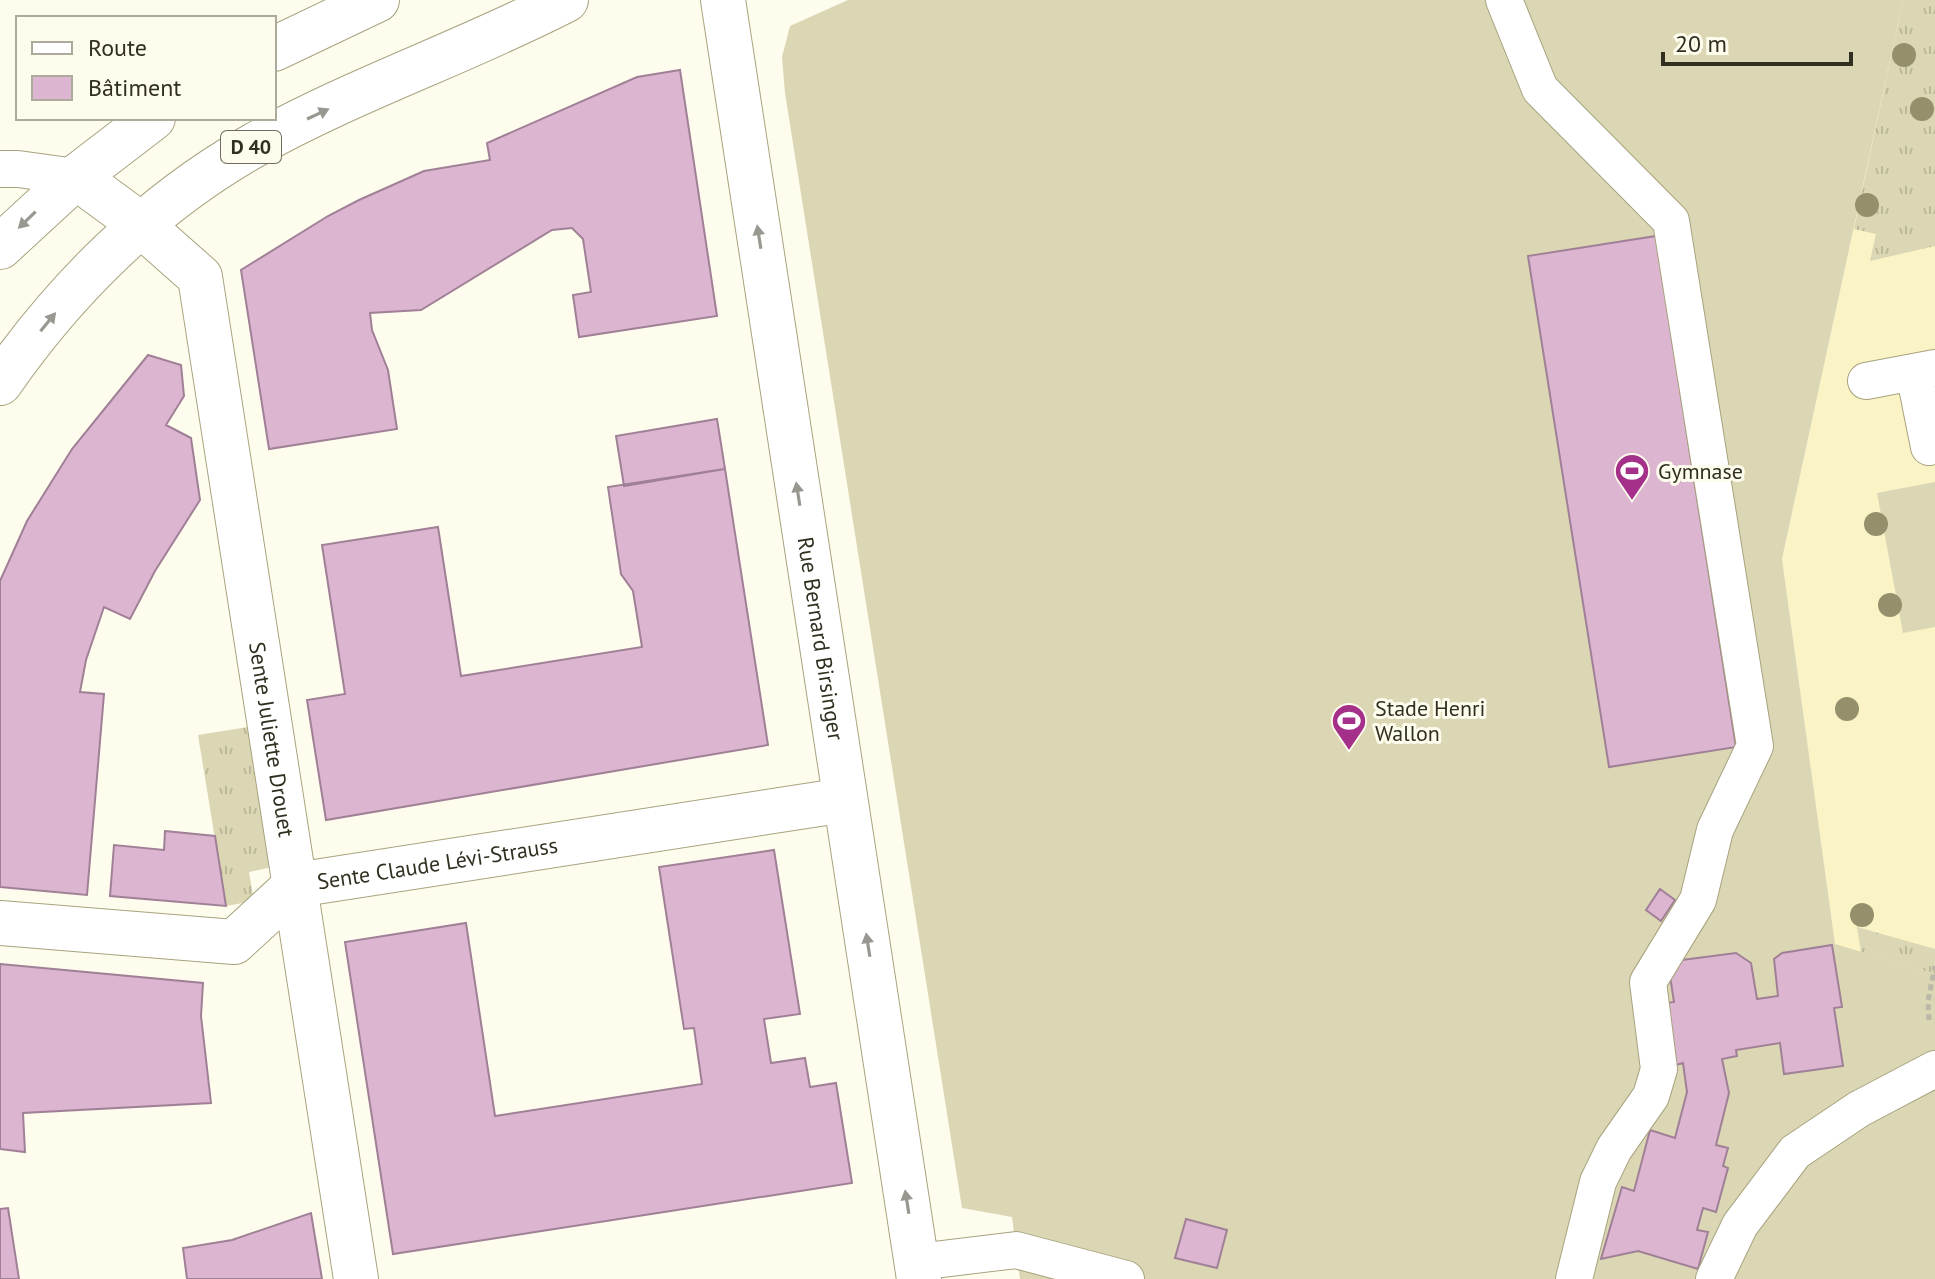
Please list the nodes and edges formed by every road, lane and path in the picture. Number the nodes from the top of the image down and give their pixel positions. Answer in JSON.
{"nodes":[{"id":1,"x":377,"y":0,"type":"edge"},
{"id":2,"x":566,"y":0,"type":"edge"},
{"id":3,"x":723,"y":0,"type":"edge"},
{"id":4,"x":1504,"y":0,"type":"edge"},
{"id":5,"x":276,"y":48,"type":"edge"},
{"id":6,"x":150,"y":120,"type":"edge"},
{"id":7,"x":0,"y":169,"type":"edge"},
{"id":8,"x":76,"y":177,"type":"junction"},
{"id":9,"x":140,"y":224,"type":"junction"},
{"id":10,"x":0,"y":247,"type":"edge"},
{"id":11,"x":1924,"y":370,"type":"edge"},
{"id":12,"x":1866,"y":381,"type":"dead end"},
{"id":13,"x":0,"y":383,"type":"edge"},
{"id":14,"x":1929,"y":447,"type":"dead end"},
{"id":15,"x":845,"y":800,"type":"junction"},
{"id":16,"x":296,"y":885,"type":"junction"},
{"id":17,"x":0,"y":923,"type":"edge"},
{"id":18,"x":1935,"y":966,"type":"edge"},
{"id":19,"x":1929,"y":1027,"type":"dead end"},
{"id":20,"x":1935,"y":1069,"type":"edge"},
{"id":21,"x":918,"y":1271,"type":"edge"},
{"id":22,"x":356,"y":1279,"type":"edge"},
{"id":23,"x":1126,"y":1279,"type":"edge"},
{"id":24,"x":1574,"y":1279,"type":"edge"},
{"id":25,"x":1714,"y":1279,"type":"edge"}],
"edges":[{"from":1,"to":5,"type":"street"},
{"from":9,"to":2,"type":"street","number":"D 40","one_way":true},
{"from":15,"to":3,"type":"street","name":"Rue Bernard Birsinger","one_way":true},
{"from":4,"to":24,"type":"lane"},
{"from":6,"to":8,"type":"street"},
{"from":7,"to":8,"type":"lane"},
{"from":8,"to":9,"type":"street","name":"Sente Juliette Drouet"},
{"from":8,"to":10,"type":"street","one_way":true},
{"from":13,"to":9,"type":"street","number":"D 40","one_way":true},
{"from":9,"to":16,"type":"street","name":"Sente Juliette Drouet"},
{"from":11,"to":12,"type":"lane"},
{"from":11,"to":14,"type":"lane"},
{"from":15,"to":16,"type":"street","name":"Sente Claude Lévi-Strauss"},
{"from":21,"to":15,"type":"street","name":"Rue Bernard Birsinger","one_way":true},
{"from":16,"to":17,"type":"street","name":"Sente Claude Lévi-Strauss"},
{"from":16,"to":22,"type":"street","name":"Sente Juliette Drouet"},
{"from":18,"to":19,"type":"path"},
{"from":20,"to":25,"type":"lane"},
{"from":21,"to":23,"type":"lane"}]}
